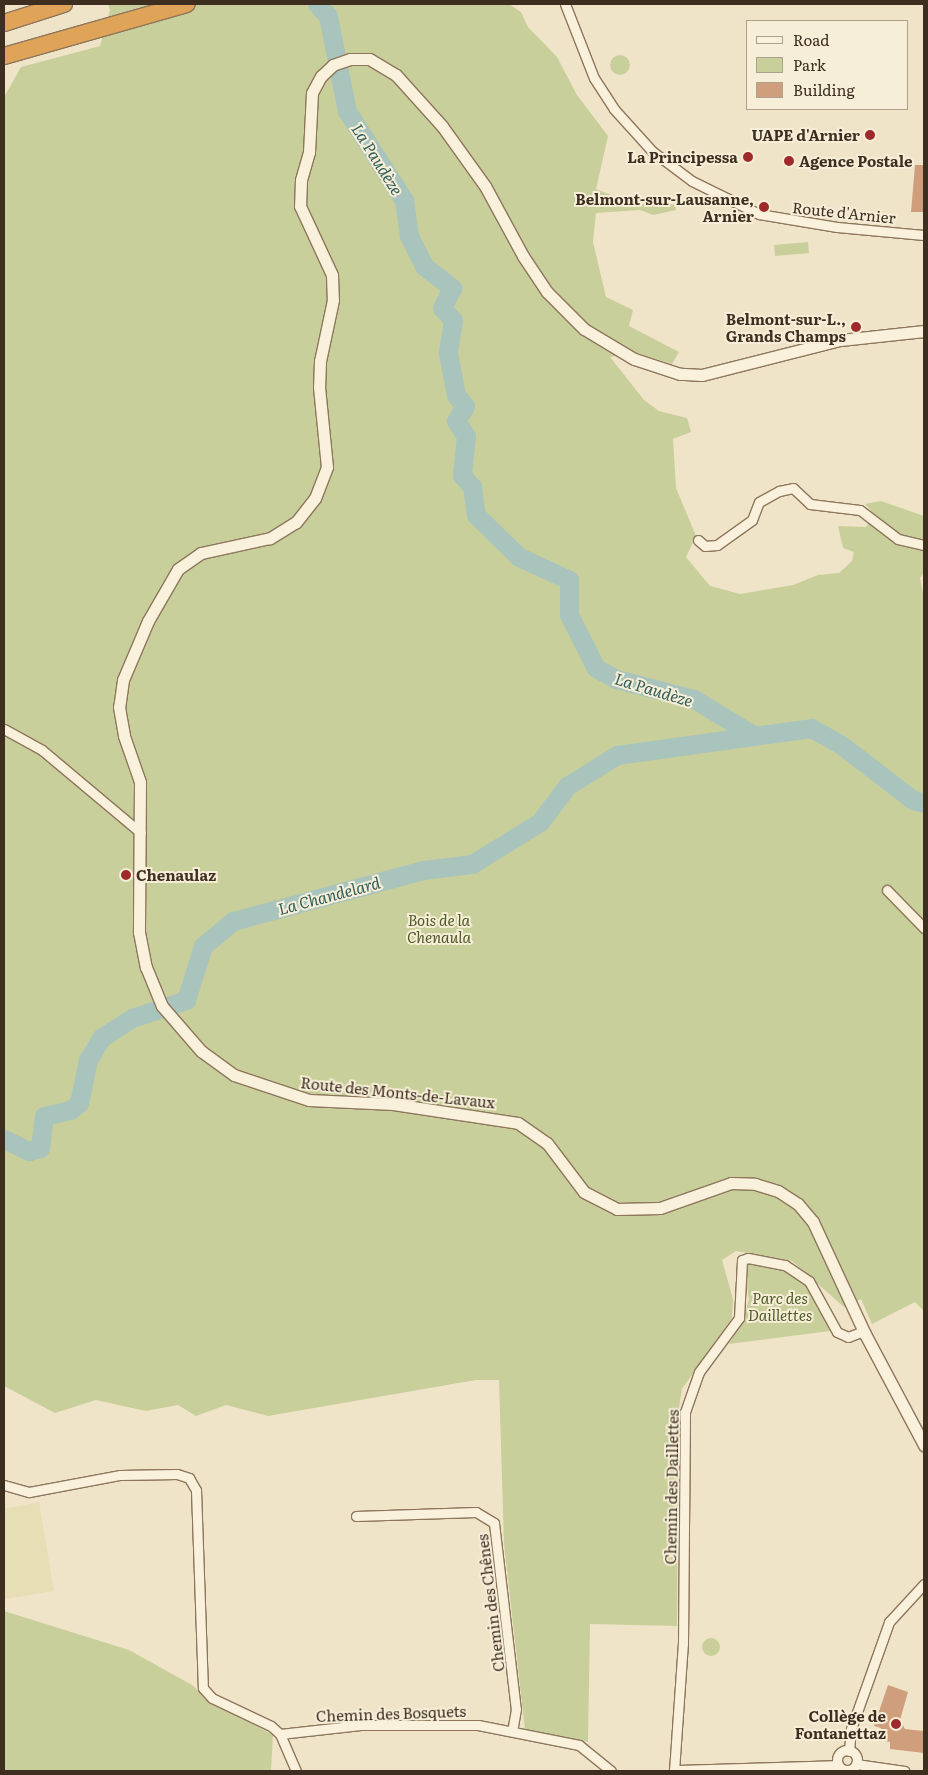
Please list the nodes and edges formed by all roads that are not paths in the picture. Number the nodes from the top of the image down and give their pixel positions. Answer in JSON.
{"nodes":[{"id":1,"x":64,"y":4,"type":"edge"},
{"id":2,"x":188,"y":4,"type":"edge"},
{"id":3,"x":565,"y":4,"type":"edge"},
{"id":4,"x":4,"y":23,"type":"edge"},
{"id":5,"x":4,"y":56,"type":"edge"},
{"id":6,"x":924,"y":235,"type":"edge"},
{"id":7,"x":924,"y":331,"type":"edge"},
{"id":8,"x":698,"y":540,"type":"dead end"},
{"id":9,"x":924,"y":545,"type":"edge"},
{"id":10,"x":4,"y":729,"type":"edge"},
{"id":11,"x":141,"y":833,"type":"junction"},
{"id":12,"x":887,"y":890,"type":"dead end"},
{"id":13,"x":924,"y":928,"type":"edge"},
{"id":14,"x":864,"y":1331,"type":"junction"},
{"id":15,"x":924,"y":1445,"type":"edge"},
{"id":16,"x":4,"y":1485,"type":"edge"},
{"id":17,"x":356,"y":1516,"type":"dead end"},
{"id":18,"x":924,"y":1584,"type":"edge"},
{"id":19,"x":512,"y":1731,"type":"junction"},
{"id":20,"x":280,"y":1734,"type":"junction"},
{"id":21,"x":848,"y":1750,"type":"junction"},
{"id":22,"x":856,"y":1764,"type":"junction"},
{"id":23,"x":838,"y":1765,"type":"junction"},
{"id":24,"x":296,"y":1771,"type":"edge"},
{"id":25,"x":612,"y":1771,"type":"edge"},
{"id":26,"x":674,"y":1771,"type":"edge"},
{"id":27,"x":905,"y":1771,"type":"edge"}],
"edges":[{"from":1,"to":4,"type":"highway"},
{"from":2,"to":5,"type":"highway"},
{"from":3,"to":6,"type":"street","name":"Route d'Arnier"},
{"from":7,"to":11,"type":"street","name":"Route des Monts-de-Lavaux"},
{"from":8,"to":9,"type":"street"},
{"from":10,"to":11,"type":"street"},
{"from":11,"to":14,"type":"street","name":"Route des Monts-de-Lavaux"},
{"from":12,"to":13,"type":"street"},
{"from":14,"to":15,"type":"street","name":"Route des Monts-de-Lavaux"},
{"from":14,"to":26,"type":"street","name":"Chemin des Daillettes"},
{"from":16,"to":20,"type":"street"},
{"from":17,"to":19,"type":"street","name":"Chemin des Chênes"},
{"from":18,"to":21,"type":"street"},
{"from":19,"to":20,"type":"street","name":"Chemin des Bosquets"},
{"from":19,"to":25,"type":"street","name":"Chemin des Bosquets"},
{"from":20,"to":24,"type":"street"},
{"from":21,"to":22,"type":"street"},
{"from":21,"to":23,"type":"street"},
{"from":22,"to":23,"type":"street"},
{"from":22,"to":27,"type":"street"},
{"from":23,"to":26,"type":"street"}]}
